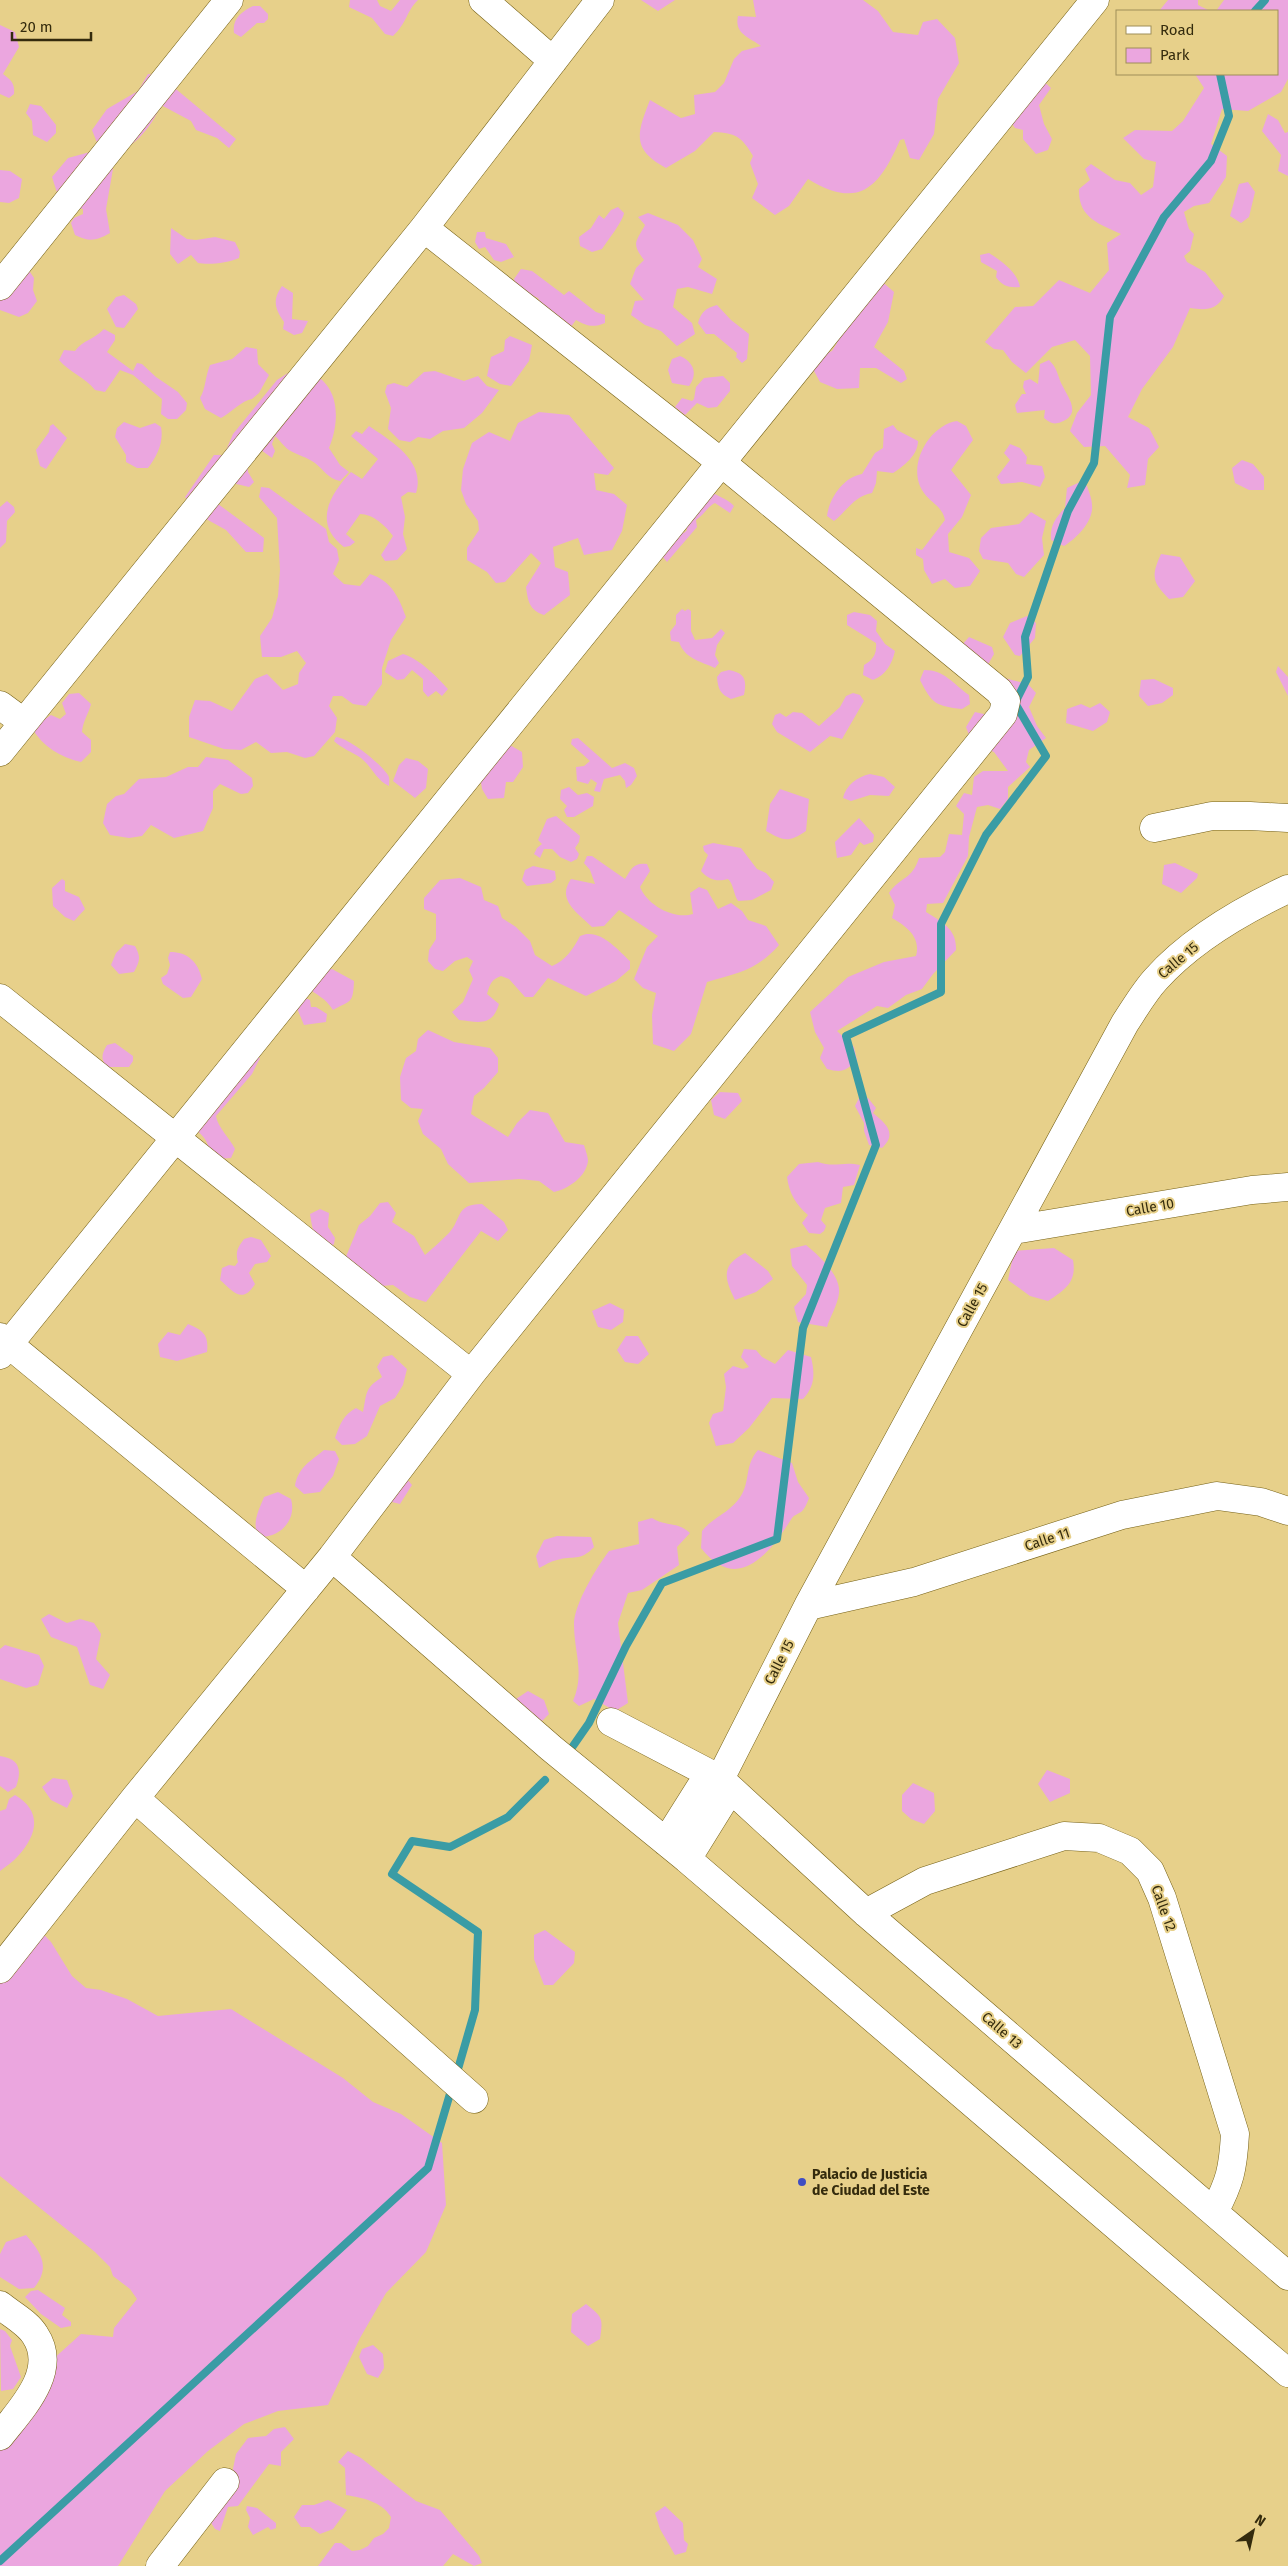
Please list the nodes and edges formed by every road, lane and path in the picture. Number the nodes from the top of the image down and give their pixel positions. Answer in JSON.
{"nodes":[{"id":1,"x":229,"y":0,"type":"edge"},
{"id":2,"x":484,"y":0,"type":"edge"},
{"id":3,"x":600,"y":0,"type":"edge"},
{"id":4,"x":1095,"y":0,"type":"edge"},
{"id":5,"x":553,"y":61,"type":"junction"},
{"id":6,"x":424,"y":228,"type":"junction"},
{"id":7,"x":0,"y":286,"type":"edge"},
{"id":8,"x":722,"y":463,"type":"junction"},
{"id":9,"x":0,"y":705,"type":"edge"},
{"id":10,"x":23,"y":722,"type":"junction"},
{"id":11,"x":0,"y":752,"type":"edge"},
{"id":12,"x":1288,"y":818,"type":"edge"},
{"id":13,"x":1154,"y":828,"type":"dead end"},
{"id":14,"x":1288,"y":889,"type":"edge"},
{"id":15,"x":0,"y":998,"type":"edge"},
{"id":16,"x":175,"y":1139,"type":"junction"},
{"id":17,"x":1288,"y":1187,"type":"edge"},
{"id":18,"x":1013,"y":1230,"type":"junction"},
{"id":19,"x":3,"y":1345,"type":"edge"},
{"id":20,"x":471,"y":1374,"type":"junction"},
{"id":21,"x":1288,"y":1511,"type":"edge"},
{"id":22,"x":332,"y":1557,"type":"junction"},
{"id":23,"x":306,"y":1589,"type":"junction"},
{"id":24,"x":808,"y":1606,"type":"junction"},
{"id":25,"x":611,"y":1722,"type":"dead end"},
{"id":26,"x":720,"y":1779,"type":"junction"},
{"id":27,"x":135,"y":1798,"type":"junction"},
{"id":28,"x":666,"y":1842,"type":"junction"},
{"id":29,"x":687,"y":1859,"type":"junction"},
{"id":30,"x":866,"y":1914,"type":"junction"},
{"id":31,"x":0,"y":1969,"type":"edge"},
{"id":32,"x":474,"y":2099,"type":"dead end"},
{"id":33,"x":1214,"y":2212,"type":"junction"},
{"id":34,"x":1288,"y":2276,"type":"edge"},
{"id":35,"x":0,"y":2305,"type":"edge"},
{"id":36,"x":1288,"y":2373,"type":"edge"},
{"id":37,"x":0,"y":2436,"type":"edge"},
{"id":38,"x":226,"y":2482,"type":"dead end"},
{"id":39,"x":160,"y":2566,"type":"edge"}],
"edges":[{"from":1,"to":7,"type":"street"},
{"from":2,"to":5,"type":"street"},
{"from":3,"to":5,"type":"street"},
{"from":4,"to":8,"type":"street"},
{"from":5,"to":6,"type":"street"},
{"from":6,"to":8,"type":"street"},
{"from":6,"to":10,"type":"street"},
{"from":8,"to":16,"type":"street"},
{"from":8,"to":20,"type":"street"},
{"from":9,"to":10,"type":"street"},
{"from":10,"to":11,"type":"street"},
{"from":12,"to":13,"type":"street"},
{"from":14,"to":18,"type":"street","name":"Calle 15"},
{"from":15,"to":16,"type":"street"},
{"from":16,"to":19,"type":"street"},
{"from":16,"to":20,"type":"street"},
{"from":17,"to":18,"type":"street","name":"Calle 10"},
{"from":18,"to":24,"type":"street","name":"Calle 15"},
{"from":19,"to":23,"type":"street"},
{"from":20,"to":22,"type":"street"},
{"from":21,"to":24,"type":"street","name":"Calle 11"},
{"from":22,"to":23,"type":"street"},
{"from":22,"to":28,"type":"street"},
{"from":23,"to":27,"type":"street"},
{"from":24,"to":26,"type":"street","name":"Calle 15"},
{"from":25,"to":26,"type":"street","name":"Calle 13"},
{"from":26,"to":28,"type":"street"},
{"from":26,"to":29,"type":"street"},
{"from":26,"to":30,"type":"street","name":"Calle 13"},
{"from":27,"to":31,"type":"street"},
{"from":27,"to":32,"type":"street"},
{"from":28,"to":29,"type":"street"},
{"from":29,"to":36,"type":"street"},
{"from":30,"to":33,"type":"street","name":"Calle 13"},
{"from":30,"to":33,"type":"street","name":"Calle 12"},
{"from":33,"to":34,"type":"street","name":"Calle 13"},
{"from":35,"to":37,"type":"street"},
{"from":38,"to":39,"type":"street"}]}
